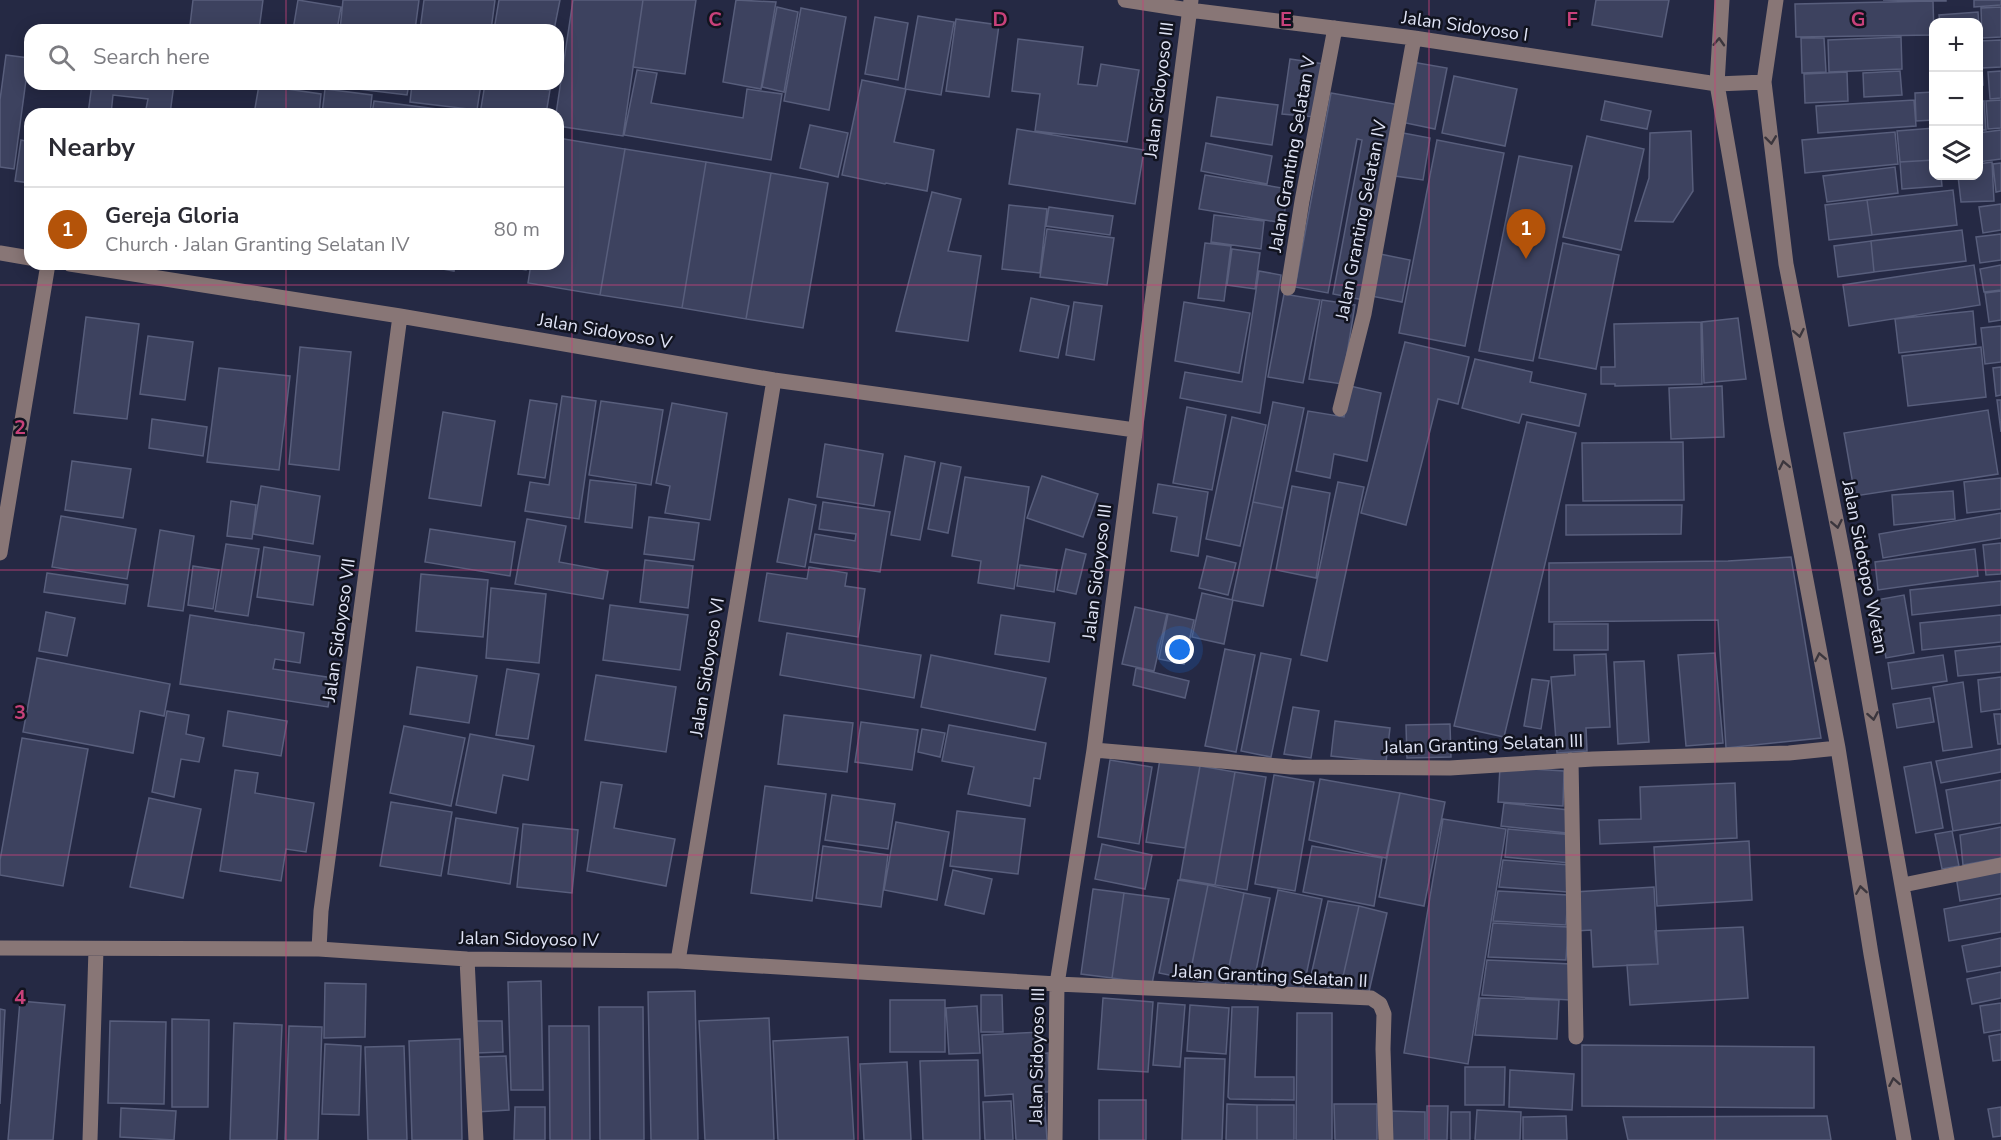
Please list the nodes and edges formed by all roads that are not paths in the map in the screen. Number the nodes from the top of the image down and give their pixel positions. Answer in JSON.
{"nodes":[{"id":1,"x":1125,"y":0,"type":"edge"},
{"id":2,"x":1722,"y":0,"type":"edge"},
{"id":3,"x":1776,"y":0,"type":"edge"},
{"id":4,"x":1190,"y":5,"type":"edge"},
{"id":5,"x":1335,"y":28,"type":"junction"},
{"id":6,"x":1413,"y":38,"type":"junction"},
{"id":7,"x":1764,"y":82,"type":"junction"},
{"id":8,"x":1717,"y":84,"type":"junction"},
{"id":9,"x":0,"y":252,"type":"edge"},
{"id":10,"x":24,"y":257,"type":"edge"},
{"id":11,"x":47,"y":270,"type":"edge"},
{"id":12,"x":108,"y":270,"type":"edge"},
{"id":13,"x":1288,"y":288,"type":"dead end"},
{"id":14,"x":400,"y":316,"type":"junction"},
{"id":15,"x":774,"y":380,"type":"junction"},
{"id":16,"x":1340,"y":409,"type":"dead end"},
{"id":17,"x":1135,"y":430,"type":"junction"},
{"id":18,"x":0,"y":553,"type":"edge"},
{"id":19,"x":1838,"y":748,"type":"junction"},
{"id":20,"x":1094,"y":750,"type":"junction"},
{"id":21,"x":1571,"y":760,"type":"junction"},
{"id":22,"x":2001,"y":866,"type":"edge"},
{"id":23,"x":1903,"y":885,"type":"junction"},
{"id":24,"x":0,"y":948,"type":"edge"},
{"id":25,"x":96,"y":949,"type":"junction"},
{"id":26,"x":319,"y":949,"type":"junction"},
{"id":27,"x":467,"y":959,"type":"junction"},
{"id":28,"x":678,"y":961,"type":"junction"},
{"id":29,"x":1057,"y":984,"type":"junction"},
{"id":30,"x":1576,"y":1036,"type":"dead end"},
{"id":31,"x":90,"y":1140,"type":"edge"},
{"id":32,"x":476,"y":1140,"type":"edge"},
{"id":33,"x":1055,"y":1140,"type":"edge"},
{"id":34,"x":1386,"y":1140,"type":"edge"},
{"id":35,"x":1904,"y":1140,"type":"edge"},
{"id":36,"x":1947,"y":1140,"type":"edge"}],
"edges":[{"from":1,"to":4,"type":"street","name":"Jalan Sidoyoso I"},
{"from":8,"to":2,"type":"street","one_way":true},
{"from":3,"to":7,"type":"street","name":"Jalan Sidotopo Wetan"},
{"from":4,"to":5,"type":"street","name":"Jalan Sidoyoso I"},
{"from":4,"to":17,"type":"street","name":"Jalan Sidoyoso III"},
{"from":5,"to":6,"type":"street","name":"Jalan Sidoyoso I"},
{"from":5,"to":13,"type":"street","name":"Jalan Granting Selatan V"},
{"from":6,"to":8,"type":"street","name":"Jalan Sidoyoso I"},
{"from":6,"to":16,"type":"street","name":"Jalan Granting Selatan IV"},
{"from":7,"to":8,"type":"street","name":"Jalan Sidoyoso I"},
{"from":7,"to":23,"type":"street","name":"Jalan Sidotopo Wetan","one_way":true},
{"from":19,"to":8,"type":"street","one_way":true},
{"from":9,"to":10,"type":"street"},
{"from":11,"to":18,"type":"street"},
{"from":12,"to":14,"type":"street","name":"Jalan Sidoyoso V"},
{"from":14,"to":15,"type":"street","name":"Jalan Sidoyoso V"},
{"from":14,"to":26,"type":"street","name":"Jalan Sidoyoso VII"},
{"from":15,"to":17,"type":"street","name":"Jalan Sidoyoso V"},
{"from":15,"to":28,"type":"street","name":"Jalan Sidoyoso VI"},
{"from":17,"to":20,"type":"street","name":"Jalan Sidoyoso III"},
{"from":19,"to":21,"type":"street","name":"Jalan Granting Selatan III"},
{"from":35,"to":19,"type":"street","one_way":true},
{"from":20,"to":21,"type":"street","name":"Jalan Granting Selatan III"},
{"from":20,"to":29,"type":"street","name":"Jalan Sidoyoso III"},
{"from":21,"to":30,"type":"street"},
{"from":22,"to":23,"type":"street"},
{"from":23,"to":36,"type":"street","name":"Jalan Sidotopo Wetan"},
{"from":24,"to":25,"type":"street","name":"Jalan Sidoyoso IV"},
{"from":25,"to":26,"type":"street","name":"Jalan Sidoyoso IV"},
{"from":25,"to":31,"type":"street"},
{"from":26,"to":27,"type":"street","name":"Jalan Sidoyoso IV"},
{"from":27,"to":28,"type":"street","name":"Jalan Sidoyoso IV"},
{"from":27,"to":32,"type":"street"},
{"from":28,"to":29,"type":"street","name":"Jalan Sidoyoso IV"},
{"from":29,"to":33,"type":"street","name":"Jalan Sidoyoso III"},
{"from":29,"to":34,"type":"street","name":"Jalan Granting Selatan II"}]}
